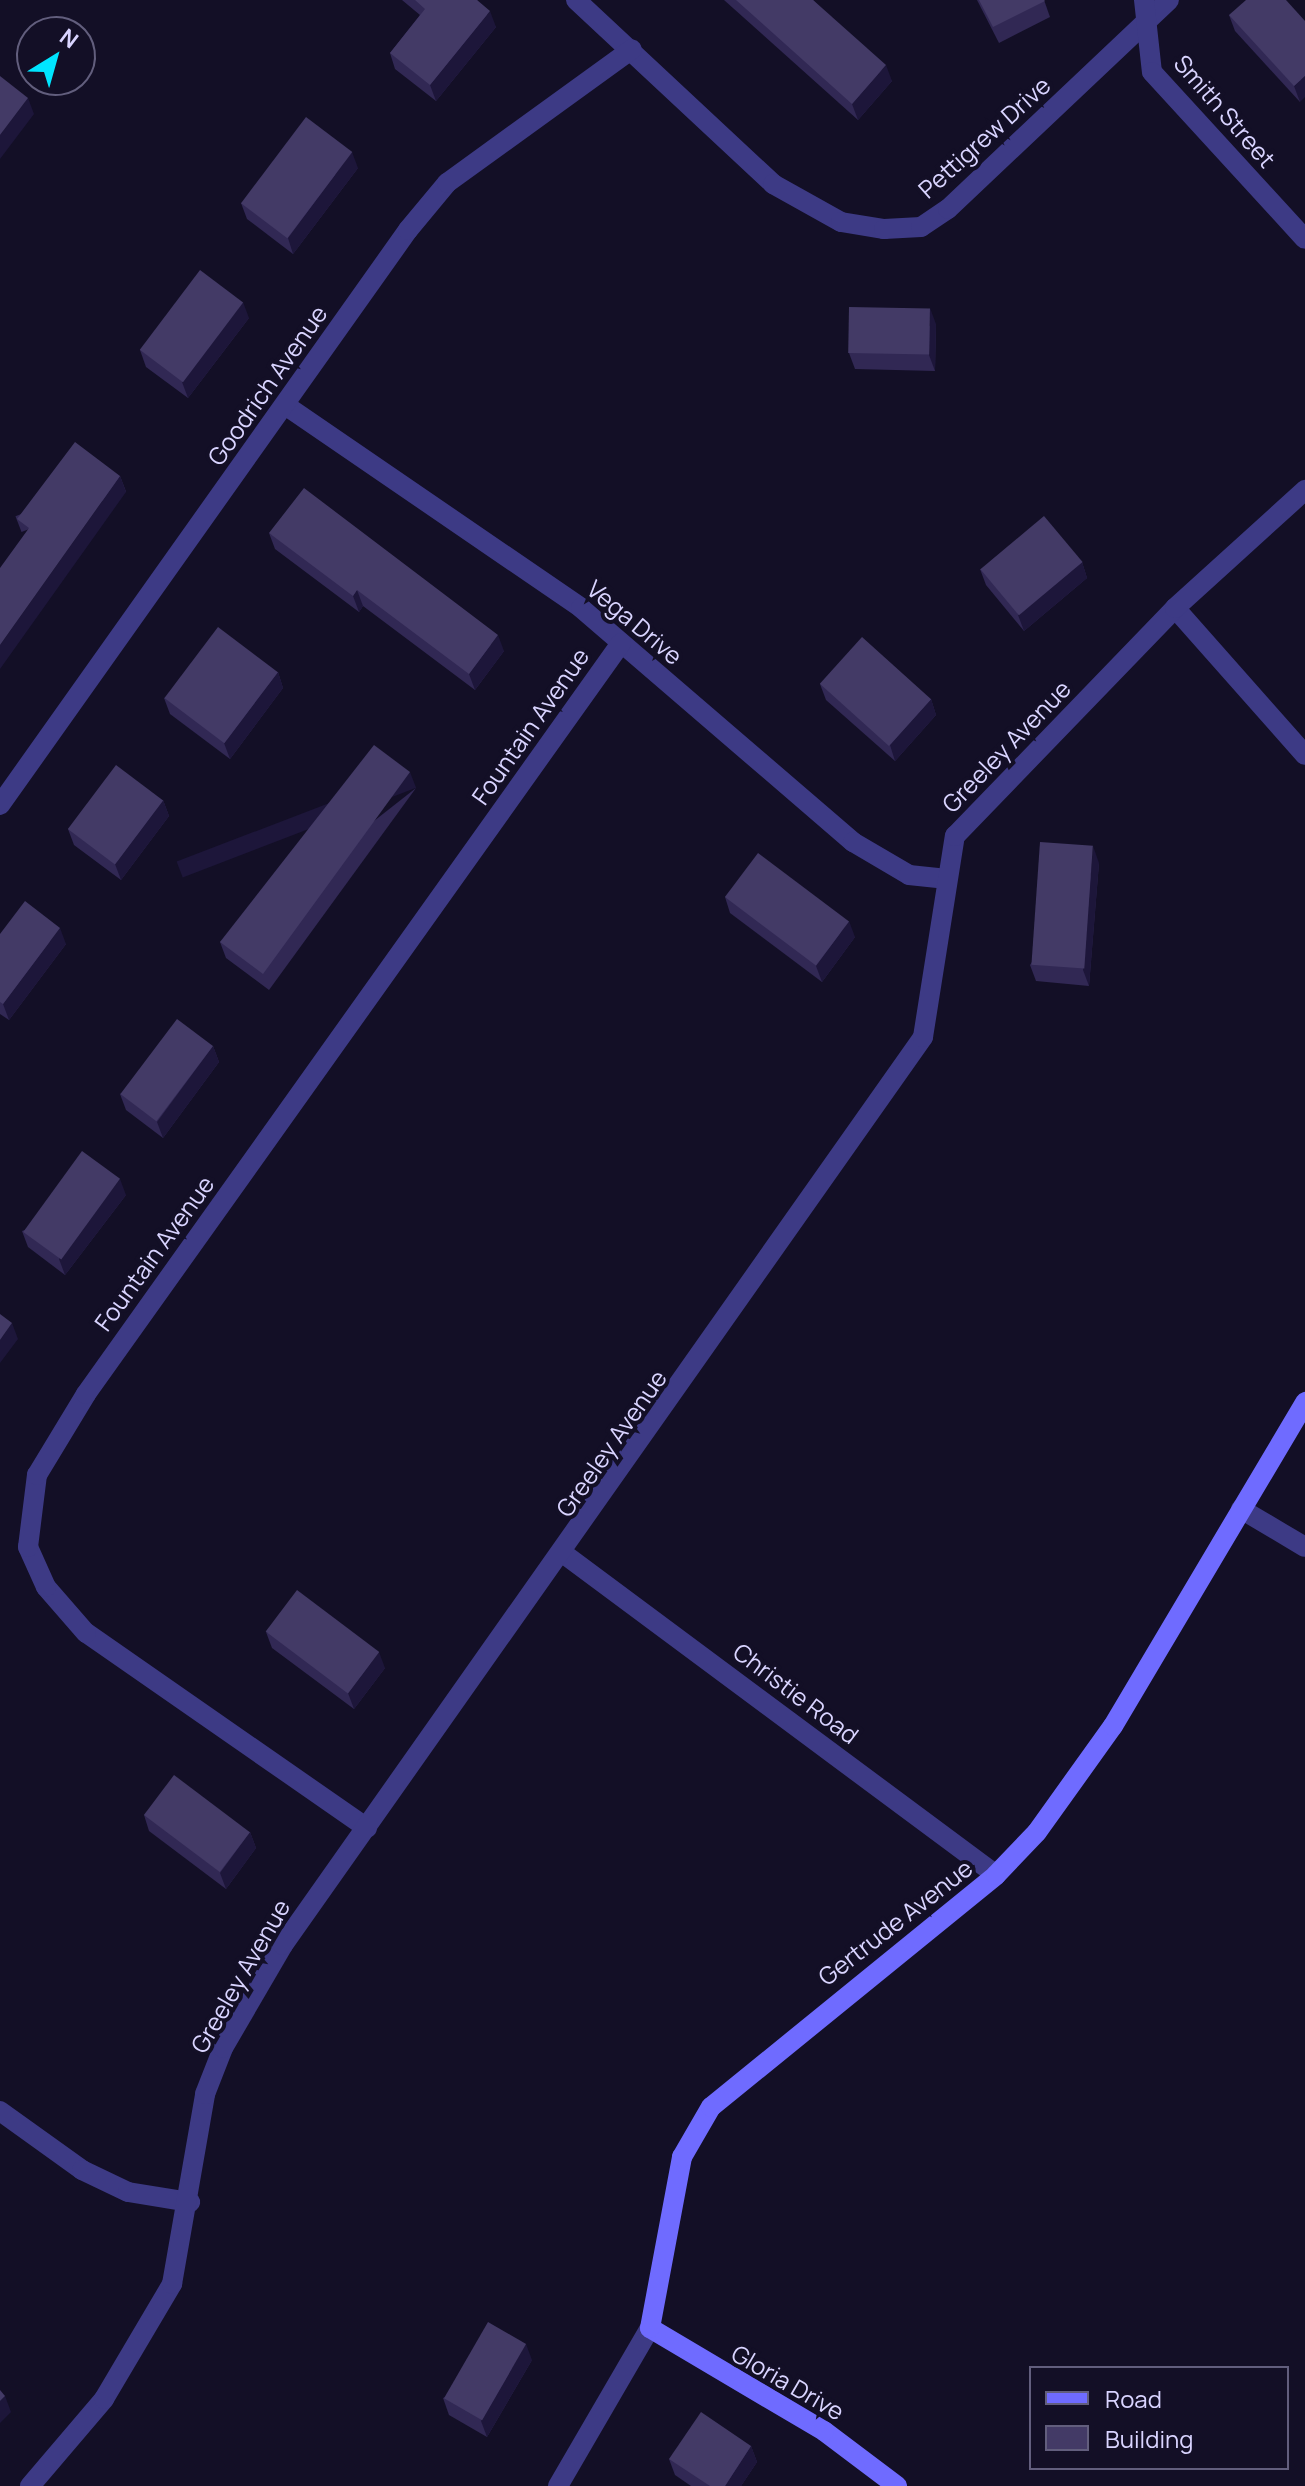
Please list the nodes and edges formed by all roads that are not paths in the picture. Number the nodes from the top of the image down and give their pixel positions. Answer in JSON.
{"nodes":[{"id":1,"x":576,"y":0,"type":"edge"},
{"id":2,"x":1144,"y":0,"type":"edge"},
{"id":3,"x":1169,"y":0,"type":"edge"},
{"id":4,"x":1147,"y":21,"type":"junction"},
{"id":5,"x":632,"y":49,"type":"junction"},
{"id":6,"x":1305,"y":239,"type":"edge"},
{"id":7,"x":285,"y":405,"type":"junction"},
{"id":8,"x":1305,"y":490,"type":"edge"},
{"id":9,"x":1175,"y":608,"type":"junction"},
{"id":10,"x":621,"y":643,"type":"junction"},
{"id":11,"x":1305,"y":755,"type":"edge"},
{"id":12,"x":0,"y":805,"type":"edge"},
{"id":13,"x":945,"y":879,"type":"junction"},
{"id":14,"x":1305,"y":1402,"type":"edge"},
{"id":15,"x":1241,"y":1509,"type":"junction"},
{"id":16,"x":1305,"y":1547,"type":"edge"},
{"id":17,"x":564,"y":1554,"type":"junction"},
{"id":18,"x":367,"y":1828,"type":"junction"},
{"id":19,"x":996,"y":1875,"type":"junction"},
{"id":20,"x":0,"y":2111,"type":"edge"},
{"id":21,"x":190,"y":2202,"type":"junction"},
{"id":22,"x":650,"y":2328,"type":"junction"},
{"id":23,"x":30,"y":2486,"type":"edge"},
{"id":24,"x":558,"y":2486,"type":"edge"},
{"id":25,"x":897,"y":2486,"type":"edge"}],
"edges":[{"from":1,"to":5,"type":"street","name":"Pettigrew Drive"},
{"from":2,"to":4,"type":"street","name":"Smith Street"},
{"from":3,"to":4,"type":"street","name":"Pettigrew Drive"},
{"from":4,"to":5,"type":"street","name":"Pettigrew Drive"},
{"from":4,"to":6,"type":"street","name":"Smith Street"},
{"from":5,"to":7,"type":"street","name":"Goodrich Avenue"},
{"from":7,"to":10,"type":"street","name":"Vega Drive"},
{"from":7,"to":12,"type":"street","name":"Goodrich Avenue"},
{"from":8,"to":9,"type":"street","name":"Greeley Avenue"},
{"from":9,"to":11,"type":"street"},
{"from":9,"to":13,"type":"street","name":"Greeley Avenue"},
{"from":10,"to":13,"type":"street","name":"Vega Drive"},
{"from":10,"to":18,"type":"street","name":"Fountain Avenue"},
{"from":13,"to":17,"type":"street","name":"Greeley Avenue"},
{"from":14,"to":15,"type":"street","name":"Gertrude Avenue"},
{"from":15,"to":16,"type":"street"},
{"from":15,"to":19,"type":"street","name":"Gertrude Avenue"},
{"from":17,"to":18,"type":"street","name":"Greeley Avenue"},
{"from":17,"to":19,"type":"street","name":"Christie Road"},
{"from":18,"to":21,"type":"street","name":"Greeley Avenue"},
{"from":19,"to":22,"type":"street","name":"Gertrude Avenue"},
{"from":20,"to":21,"type":"street"},
{"from":21,"to":23,"type":"street","name":"Greeley Avenue"},
{"from":22,"to":24,"type":"street","name":"Gertrude Avenue"},
{"from":22,"to":25,"type":"street","name":"Gloria Drive"}]}
